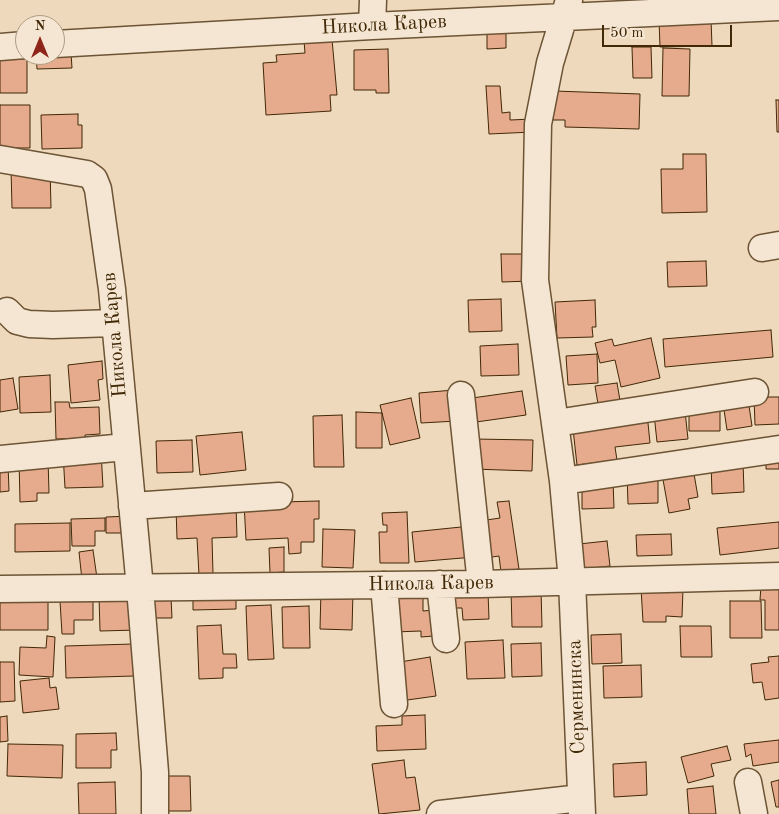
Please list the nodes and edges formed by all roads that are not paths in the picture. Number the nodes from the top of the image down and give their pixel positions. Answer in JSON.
{"nodes":[{"id":1,"x":373,"y":0,"type":"edge"},
{"id":2,"x":779,"y":7,"type":"edge"},
{"id":3,"x":566,"y":8,"type":"edge"},
{"id":4,"x":372,"y":26,"type":"junction"},
{"id":5,"x":65,"y":43,"type":"edge"},
{"id":6,"x":15,"y":46,"type":"edge"},
{"id":7,"x":0,"y":47,"type":"edge"},
{"id":8,"x":0,"y":159,"type":"edge"},
{"id":9,"x":7,"y":311,"type":"dead end"},
{"id":10,"x":114,"y":322,"type":"junction"},
{"id":11,"x":755,"y":392,"type":"dead end"},
{"id":12,"x":461,"y":395,"type":"dead end"},
{"id":13,"x":556,"y":424,"type":"junction"},
{"id":14,"x":125,"y":447,"type":"junction"},
{"id":15,"x":779,"y":449,"type":"edge"},
{"id":16,"x":0,"y":459,"type":"edge"},
{"id":17,"x":564,"y":481,"type":"junction"},
{"id":18,"x":279,"y":496,"type":"dead end"},
{"id":19,"x":132,"y":506,"type":"junction"},
{"id":20,"x":779,"y":576,"type":"edge"},
{"id":21,"x":572,"y":581,"type":"junction"},
{"id":22,"x":440,"y":584,"type":"junction"},
{"id":23,"x":481,"y":584,"type":"junction"},
{"id":24,"x":384,"y":585,"type":"junction"},
{"id":25,"x":140,"y":588,"type":"junction"},
{"id":26,"x":0,"y":589,"type":"edge"},
{"id":27,"x":446,"y":639,"type":"dead end"},
{"id":28,"x":394,"y":704,"type":"dead end"},
{"id":29,"x":748,"y":782,"type":"dead end"},
{"id":30,"x":581,"y":806,"type":"edge"},
{"id":31,"x":155,"y":814,"type":"edge"},
{"id":32,"x":440,"y":814,"type":"edge"},
{"id":33,"x":754,"y":814,"type":"edge"}],
"edges":[{"from":1,"to":4,"type":"street"},
{"from":2,"to":3,"type":"street","name":"Никола Карев"},
{"from":3,"to":4,"type":"street","name":"Никола Карев"},
{"from":3,"to":13,"type":"street"},
{"from":4,"to":5,"type":"street","name":"Никола Карев"},
{"from":6,"to":7,"type":"street"},
{"from":8,"to":10,"type":"street","name":"Никола Карев"},
{"from":9,"to":10,"type":"street"},
{"from":10,"to":14,"type":"street","name":"Никола Карев"},
{"from":11,"to":13,"type":"street"},
{"from":12,"to":23,"type":"street"},
{"from":13,"to":17,"type":"street"},
{"from":14,"to":16,"type":"street"},
{"from":14,"to":19,"type":"street","name":"Никола Карев"},
{"from":15,"to":17,"type":"street"},
{"from":17,"to":21,"type":"street"},
{"from":18,"to":19,"type":"street"},
{"from":19,"to":25,"type":"street","name":"Никола Карев"},
{"from":20,"to":21,"type":"street","name":"Никола Карев"},
{"from":21,"to":23,"type":"street","name":"Никола Карев"},
{"from":21,"to":30,"type":"street","name":"Серменинска"},
{"from":22,"to":23,"type":"street","name":"Никола Карев"},
{"from":22,"to":24,"type":"street","name":"Никола Карев"},
{"from":22,"to":27,"type":"street"},
{"from":24,"to":25,"type":"street","name":"Никола Карев"},
{"from":24,"to":28,"type":"street"},
{"from":25,"to":26,"type":"street","name":"Никола Карев"},
{"from":25,"to":31,"type":"street"},
{"from":29,"to":33,"type":"street"},
{"from":30,"to":32,"type":"street"}]}
